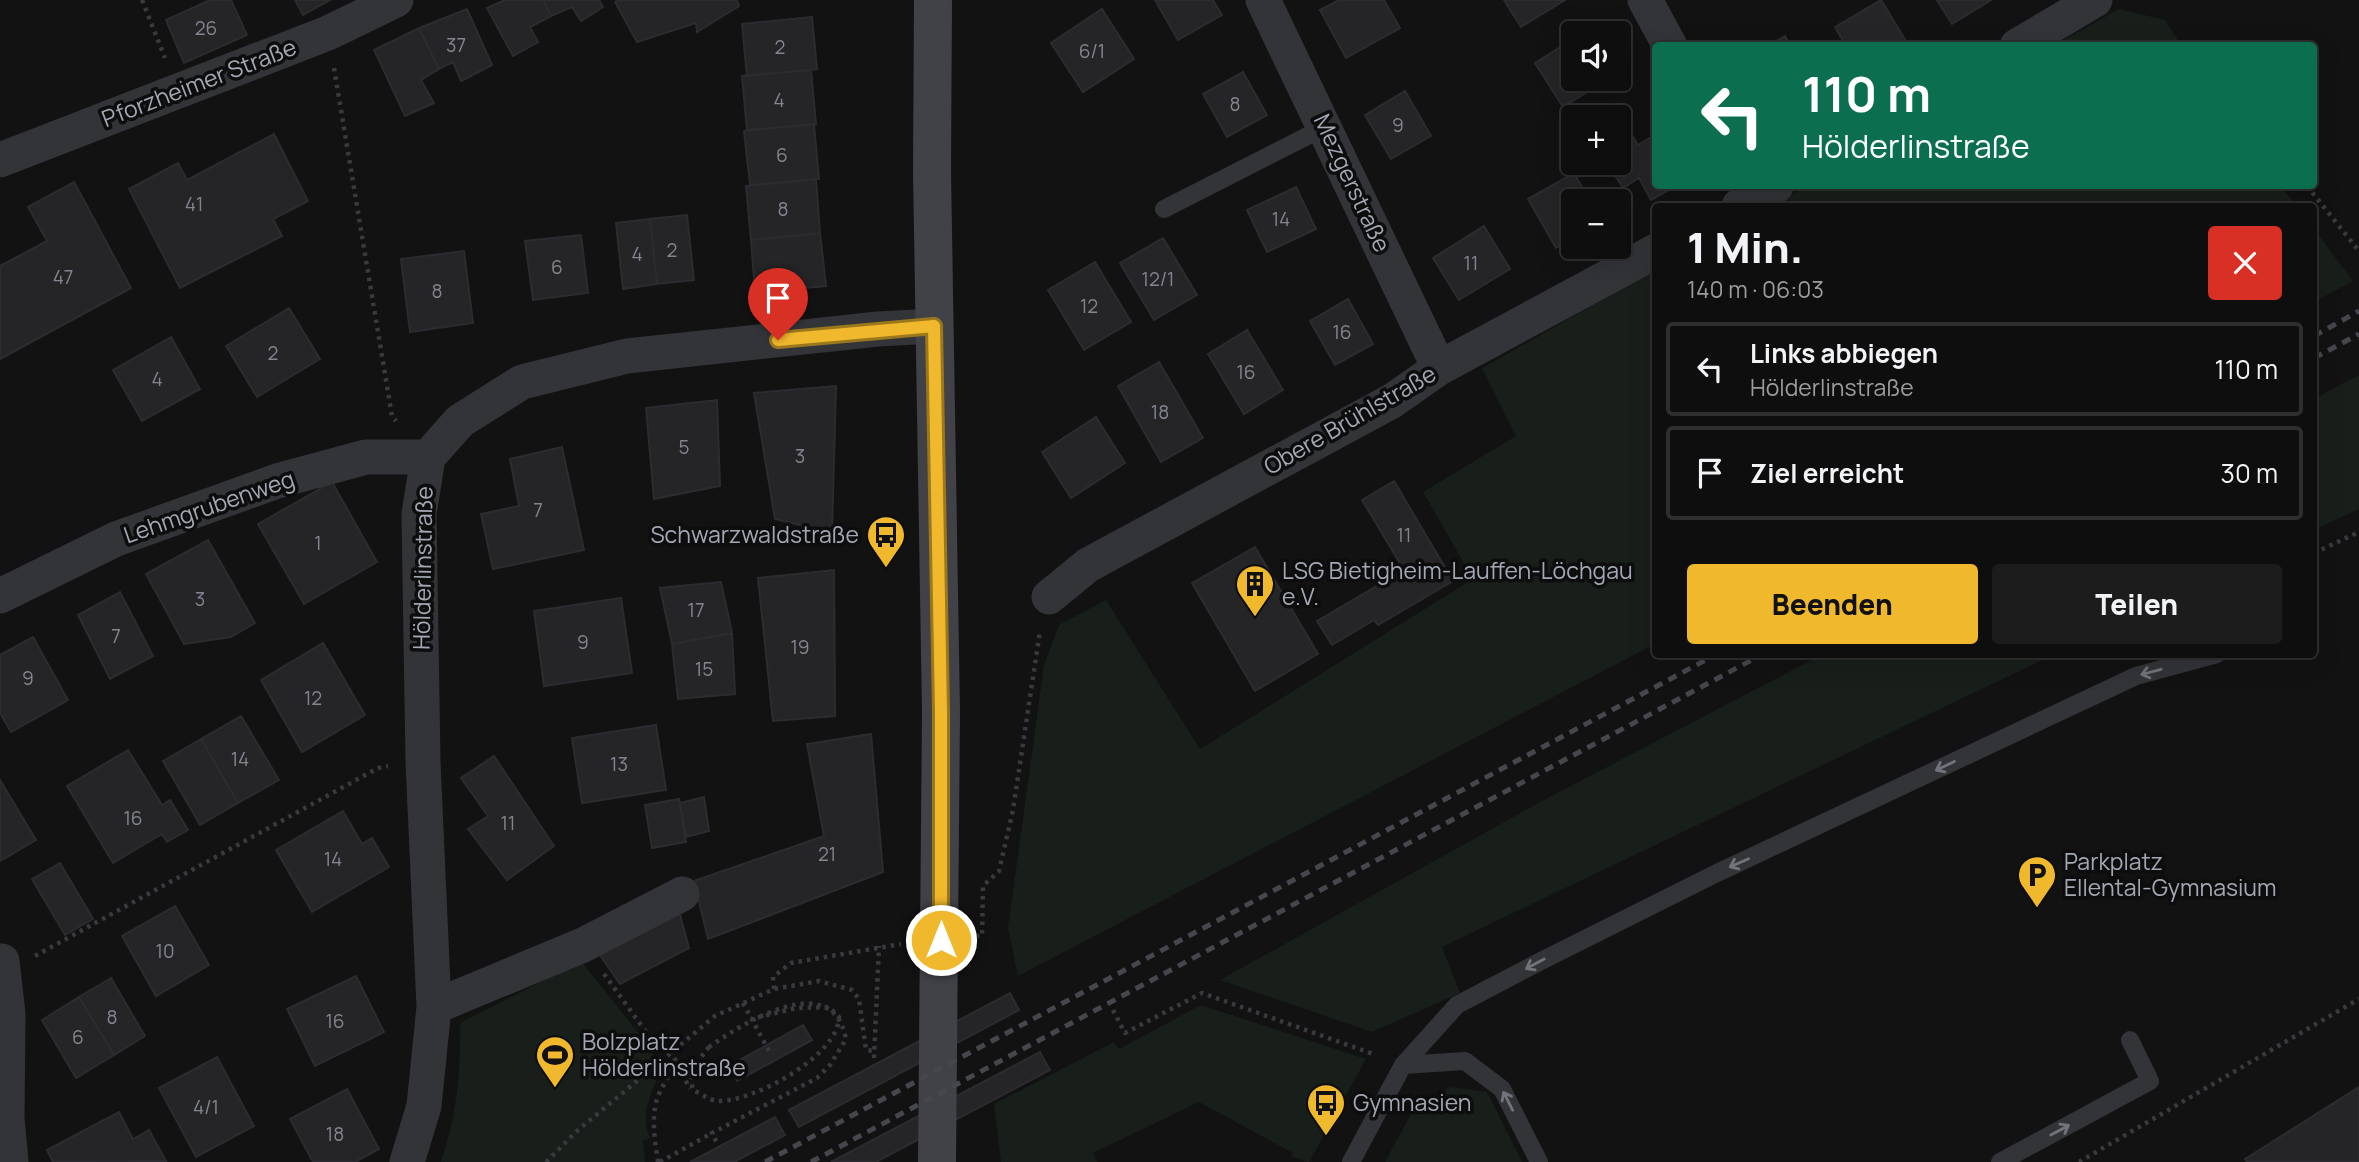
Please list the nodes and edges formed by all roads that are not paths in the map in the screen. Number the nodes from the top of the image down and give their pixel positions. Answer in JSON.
{"nodes":[{"id":1,"x":396,"y":0,"type":"edge"},
{"id":2,"x":933,"y":0,"type":"edge"},
{"id":3,"x":1263,"y":0,"type":"edge"},
{"id":4,"x":1645,"y":0,"type":"edge"},
{"id":5,"x":2095,"y":0,"type":"edge"},
{"id":6,"x":1668,"y":42,"type":"edge"},
{"id":7,"x":2024,"y":42,"type":"edge"},
{"id":8,"x":1325,"y":127,"type":"junction"},
{"id":9,"x":0,"y":160,"type":"edge"},
{"id":10,"x":1164,"y":209,"type":"dead end"},
{"id":11,"x":1652,"y":253,"type":"edge"},
{"id":12,"x":934,"y":326,"type":"junction"},
{"id":13,"x":1439,"y":368,"type":"junction"},
{"id":14,"x":428,"y":457,"type":"junction"},
{"id":15,"x":0,"y":596,"type":"edge"},
{"id":16,"x":1049,"y":597,"type":"road end"},
{"id":17,"x":2202,"y":658,"type":"edge"},
{"id":18,"x":682,"y":894,"type":"dead end"},
{"id":19,"x":3,"y":967,"type":"road end"},
{"id":20,"x":434,"y":1007,"type":"junction"},
{"id":21,"x":2130,"y":1041,"type":"dead end"},
{"id":22,"x":1403,"y":1065,"type":"junction"},
{"id":23,"x":11,"y":1162,"type":"edge"},
{"id":24,"x":407,"y":1162,"type":"edge"},
{"id":25,"x":937,"y":1162,"type":"edge"},
{"id":26,"x":1351,"y":1162,"type":"edge"},
{"id":27,"x":1539,"y":1162,"type":"edge"},
{"id":28,"x":2000,"y":1162,"type":"edge"}],
"edges":[{"from":1,"to":9,"type":"street","name":"Pforzheimer Straße"},
{"from":2,"to":12,"type":"main road"},
{"from":3,"to":8,"type":"street","name":"Mezgerstraße"},
{"from":4,"to":6,"type":"street"},
{"from":5,"to":7,"type":"street"},
{"from":8,"to":10,"type":"lane"},
{"from":8,"to":13,"type":"street","name":"Mezgerstraße"},
{"from":11,"to":13,"type":"street","name":"Obere Brühlstraße"},
{"from":12,"to":14,"type":"street","name":"Hölderlinstraße"},
{"from":12,"to":25,"type":"main road"},
{"from":13,"to":16,"type":"street","name":"Obere Brühlstraße"},
{"from":14,"to":15,"type":"street","name":"Lehmgrubenweg"},
{"from":14,"to":20,"type":"street","name":"Hölderlinstraße"},
{"from":17,"to":22,"type":"lane","one_way":true},
{"from":18,"to":20,"type":"street"},
{"from":19,"to":23,"type":"street"},
{"from":20,"to":24,"type":"street","name":"Hölderlinstraße"},
{"from":28,"to":21,"type":"lane","one_way":true},
{"from":22,"to":26,"type":"lane"},
{"from":27,"to":22,"type":"lane","one_way":true}]}
